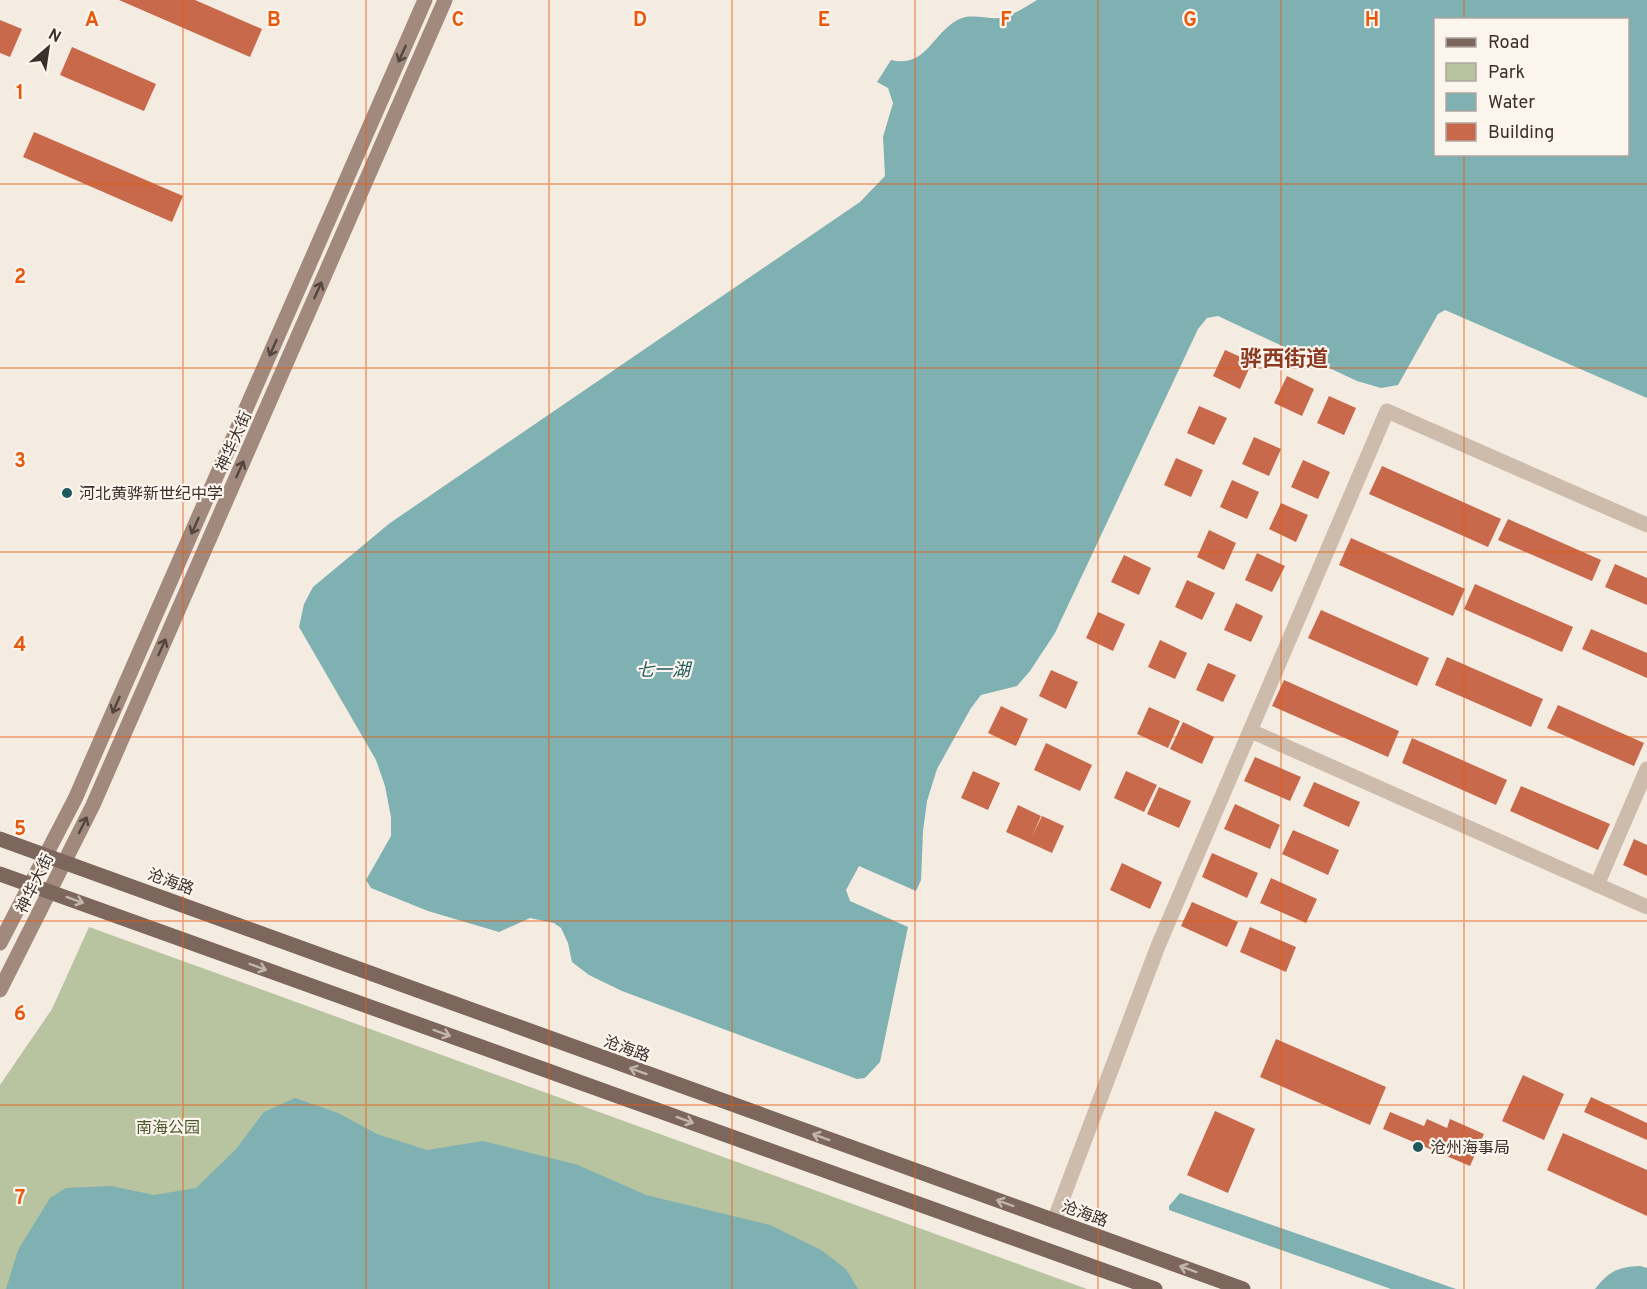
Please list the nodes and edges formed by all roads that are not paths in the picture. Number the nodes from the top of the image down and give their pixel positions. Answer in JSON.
{"nodes":[{"id":1,"x":425,"y":0,"type":"edge"},
{"id":2,"x":445,"y":0,"type":"edge"},
{"id":3,"x":1647,"y":525,"type":"edge"},
{"id":4,"x":1251,"y":731,"type":"junction"},
{"id":5,"x":1647,"y":769,"type":"edge"},
{"id":6,"x":0,"y":839,"type":"edge"},
{"id":7,"x":46,"y":854,"type":"junction"},
{"id":8,"x":66,"y":861,"type":"junction"},
{"id":9,"x":0,"y":874,"type":"edge"},
{"id":10,"x":31,"y":884,"type":"junction"},
{"id":11,"x":1597,"y":885,"type":"junction"},
{"id":12,"x":51,"y":891,"type":"junction"},
{"id":13,"x":1647,"y":907,"type":"edge"},
{"id":14,"x":0,"y":943,"type":"edge"},
{"id":15,"x":0,"y":990,"type":"edge"},
{"id":16,"x":1054,"y":1221,"type":"junction"},
{"id":17,"x":1155,"y":1289,"type":"edge"},
{"id":18,"x":1243,"y":1289,"type":"edge"}],
"edges":[{"from":1,"to":7,"type":"main road","name":"神华大街","one_way":true},
{"from":8,"to":2,"type":"main road","name":"神华大街","one_way":true},
{"from":3,"to":4,"type":"street"},
{"from":4,"to":11,"type":"street"},
{"from":4,"to":16,"type":"street"},
{"from":5,"to":11,"type":"street"},
{"from":6,"to":7,"type":"main road","name":"沧海路"},
{"from":7,"to":8,"type":"main road","name":"沧海路"},
{"from":7,"to":10,"type":"main road","name":"神华大街"},
{"from":8,"to":12,"type":"main road","name":"神华大街"},
{"from":16,"to":8,"type":"main road","name":"沧海路","one_way":true},
{"from":9,"to":10,"type":"main road"},
{"from":10,"to":12,"type":"main road"},
{"from":10,"to":14,"type":"main road","name":"神华大街"},
{"from":11,"to":13,"type":"street"},
{"from":12,"to":15,"type":"main road","name":"神华大街"},
{"from":12,"to":17,"type":"main road","one_way":true},
{"from":18,"to":16,"type":"main road","name":"沧海路","one_way":true}]}
